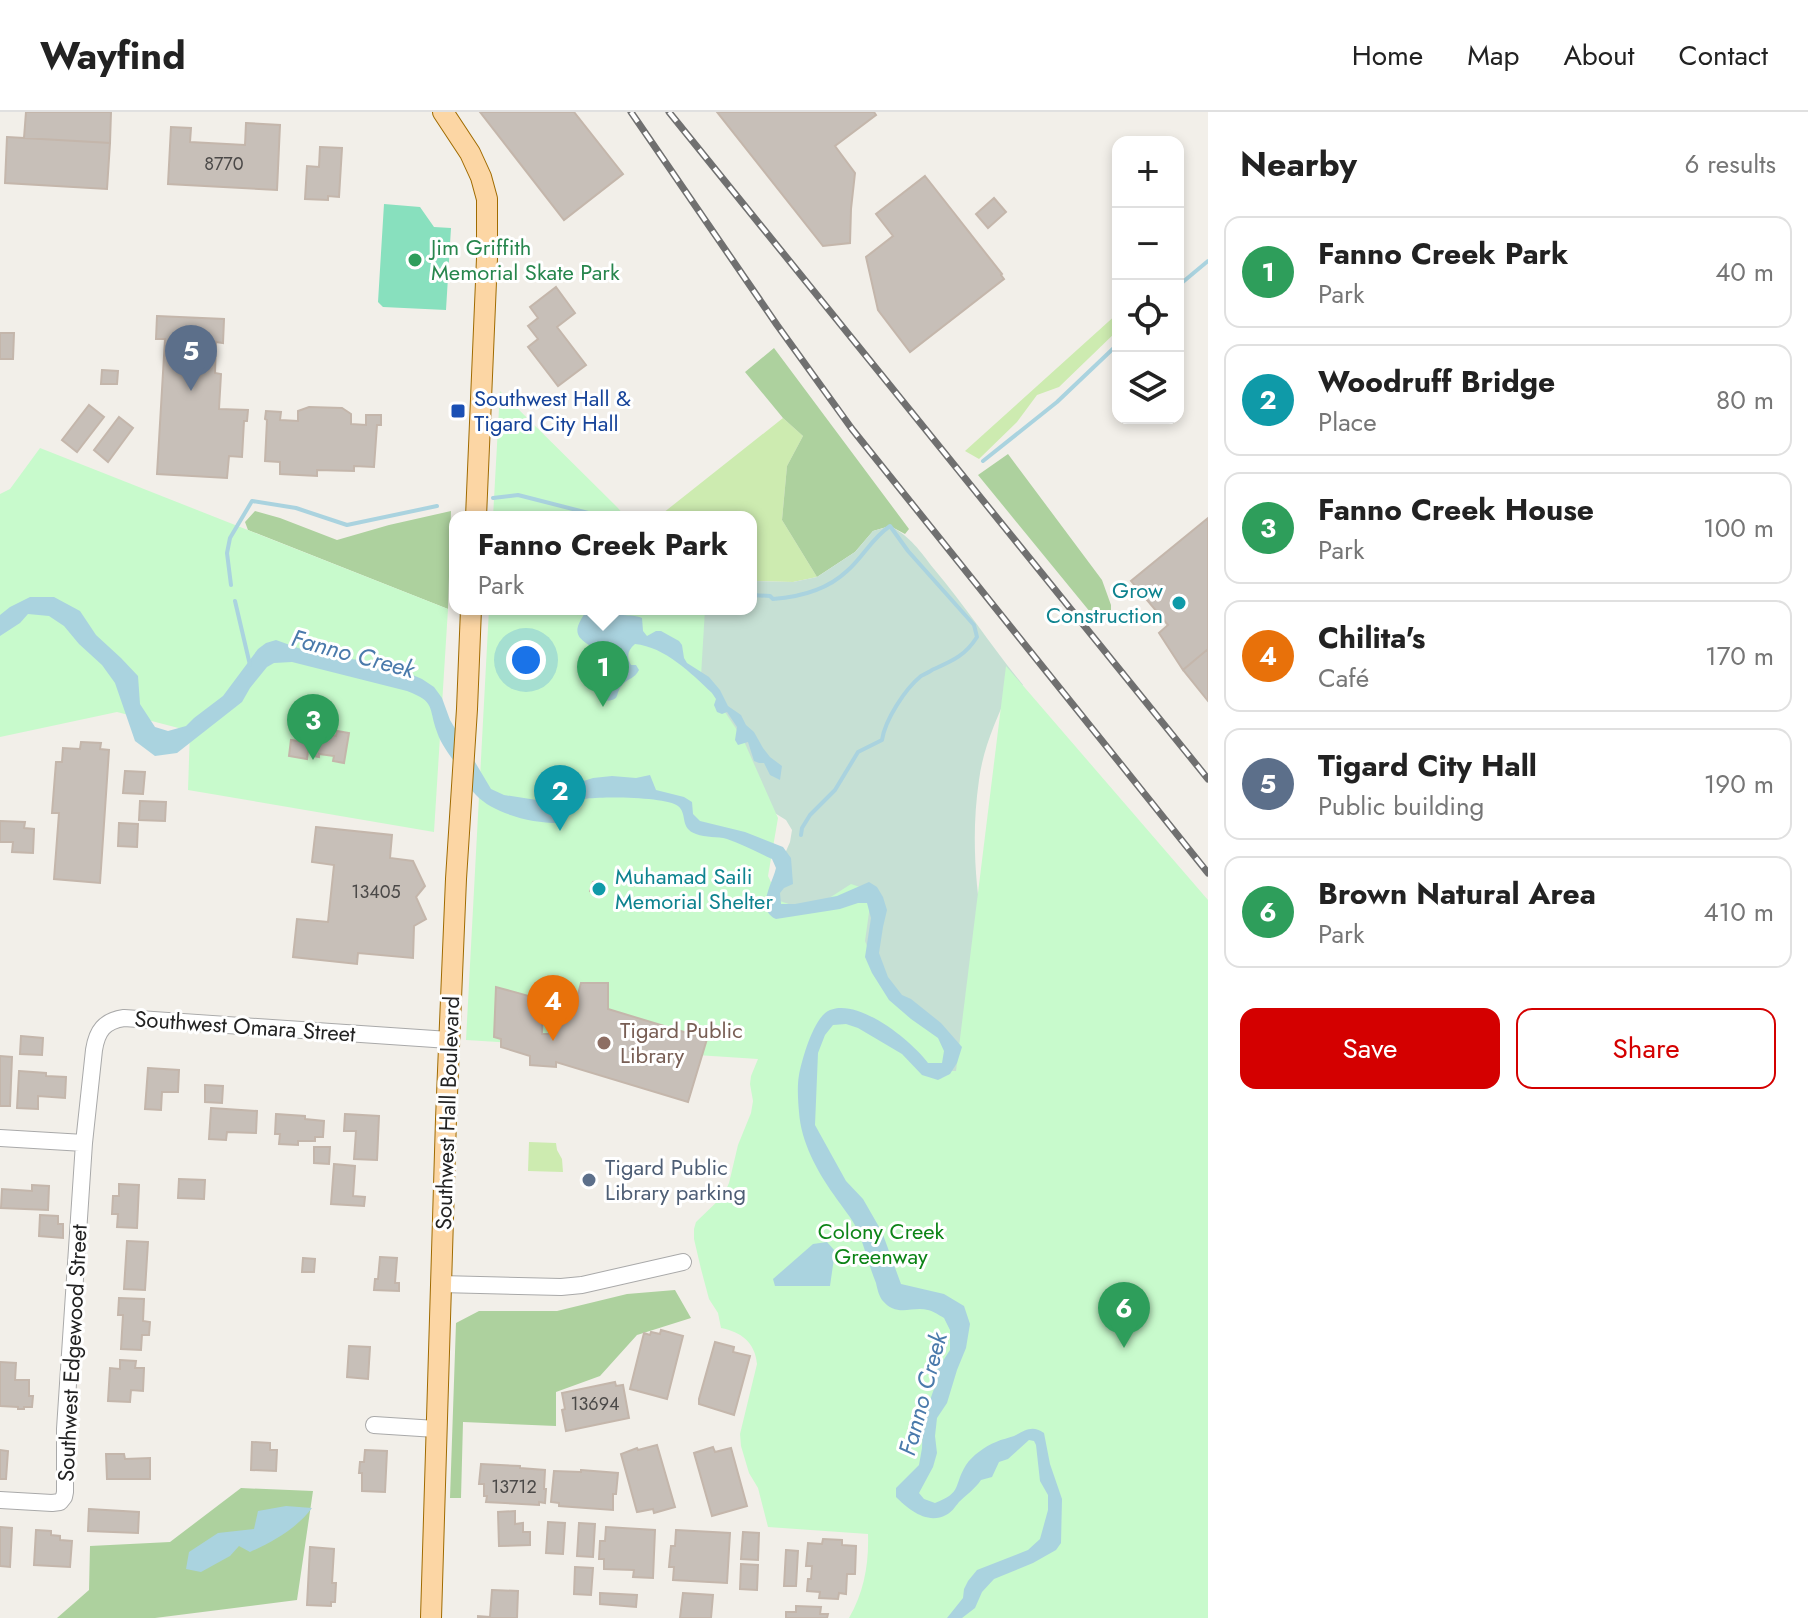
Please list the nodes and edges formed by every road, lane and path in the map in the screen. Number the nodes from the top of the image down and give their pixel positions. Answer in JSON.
{"nodes":[{"id":1,"x":443,"y":112,"type":"edge"},
{"id":2,"x":476,"y":511,"type":"edge"},
{"id":3,"x":471,"y":615,"type":"edge"},
{"id":4,"x":449,"y":1040,"type":"junction"},
{"id":5,"x":0,"y":1138,"type":"edge"},
{"id":6,"x":84,"y":1143,"type":"junction"},
{"id":7,"x":683,"y":1262,"type":"dead end"},
{"id":8,"x":440,"y":1284,"type":"junction"},
{"id":9,"x":374,"y":1425,"type":"dead end"},
{"id":10,"x":436,"y":1429,"type":"junction"},
{"id":11,"x":0,"y":1500,"type":"edge"},
{"id":12,"x":431,"y":1618,"type":"edge"}],
"edges":[{"from":1,"to":2,"type":"main road"},
{"from":3,"to":4,"type":"main road","name":"Southwest Hall Boulevard"},
{"from":4,"to":6,"type":"street","name":"Southwest Omara Street"},
{"from":4,"to":8,"type":"main road","name":"Southwest Hall Boulevard"},
{"from":5,"to":6,"type":"street"},
{"from":6,"to":11,"type":"street","name":"Southwest Edgewood Street"},
{"from":7,"to":8,"type":"street"},
{"from":8,"to":10,"type":"main road","name":"Southwest Hall Boulevard"},
{"from":9,"to":10,"type":"street"},
{"from":10,"to":12,"type":"main road","name":"Southwest Hall Boulevard"}]}
